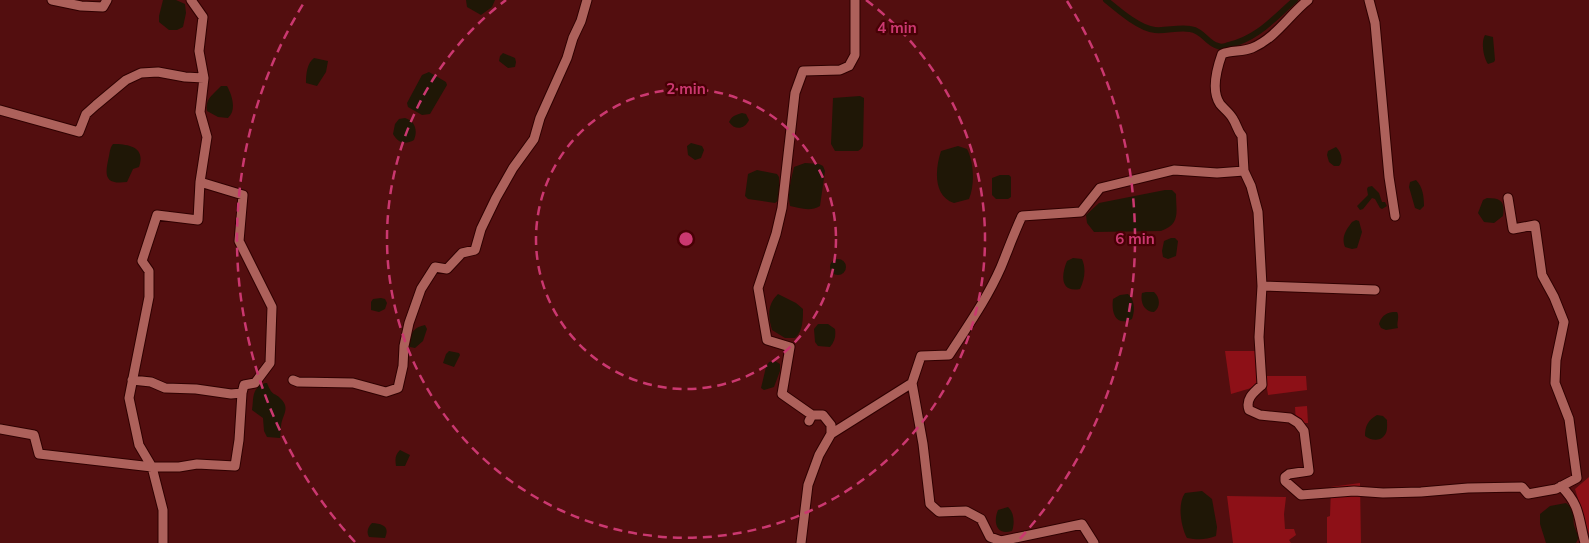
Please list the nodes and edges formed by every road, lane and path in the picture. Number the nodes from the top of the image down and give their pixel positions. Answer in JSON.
{"nodes":[{"id":1,"x":52,"y":0,"type":"edge"},
{"id":2,"x":107,"y":0,"type":"edge"},
{"id":3,"x":191,"y":0,"type":"edge"},
{"id":4,"x":587,"y":0,"type":"edge"},
{"id":5,"x":855,"y":0,"type":"edge"},
{"id":6,"x":1308,"y":0,"type":"edge"},
{"id":7,"x":1369,"y":0,"type":"edge"},
{"id":8,"x":204,"y":78,"type":"junction"},
{"id":9,"x":0,"y":110,"type":"edge"},
{"id":10,"x":1244,"y":171,"type":"junction"},
{"id":11,"x":200,"y":182,"type":"junction"},
{"id":12,"x":1508,"y":198,"type":"dead end"},
{"id":13,"x":1395,"y":216,"type":"dead end"},
{"id":14,"x":1262,"y":286,"type":"junction"},
{"id":15,"x":1375,"y":290,"type":"dead end"},
{"id":16,"x":132,"y":380,"type":"junction"},
{"id":17,"x":293,"y":380,"type":"dead end"},
{"id":18,"x":912,"y":383,"type":"junction"},
{"id":19,"x":242,"y":393,"type":"junction"},
{"id":20,"x":0,"y":429,"type":"edge"},
{"id":21,"x":831,"y":434,"type":"junction"},
{"id":22,"x":152,"y":466,"type":"junction"},
{"id":23,"x":1561,"y":486,"type":"junction"},
{"id":24,"x":1586,"y":542,"type":"edge"},
{"id":25,"x":163,"y":543,"type":"edge"},
{"id":26,"x":801,"y":543,"type":"edge"},
{"id":27,"x":1094,"y":543,"type":"edge"}],
"edges":[{"from":1,"to":2,"type":"street"},
{"from":3,"to":8,"type":"street"},
{"from":4,"to":17,"type":"street"},
{"from":5,"to":21,"type":"street"},
{"from":6,"to":10,"type":"street"},
{"from":7,"to":13,"type":"street"},
{"from":8,"to":9,"type":"street"},
{"from":8,"to":11,"type":"street"},
{"from":10,"to":14,"type":"street"},
{"from":10,"to":18,"type":"street"},
{"from":11,"to":16,"type":"street"},
{"from":11,"to":19,"type":"street"},
{"from":12,"to":23,"type":"street"},
{"from":14,"to":15,"type":"street"},
{"from":14,"to":23,"type":"street"},
{"from":16,"to":19,"type":"street"},
{"from":16,"to":22,"type":"street"},
{"from":18,"to":21,"type":"street"},
{"from":18,"to":27,"type":"street"},
{"from":19,"to":22,"type":"street"},
{"from":20,"to":22,"type":"street"},
{"from":21,"to":26,"type":"street"},
{"from":22,"to":25,"type":"street"},
{"from":23,"to":24,"type":"street"}]}
